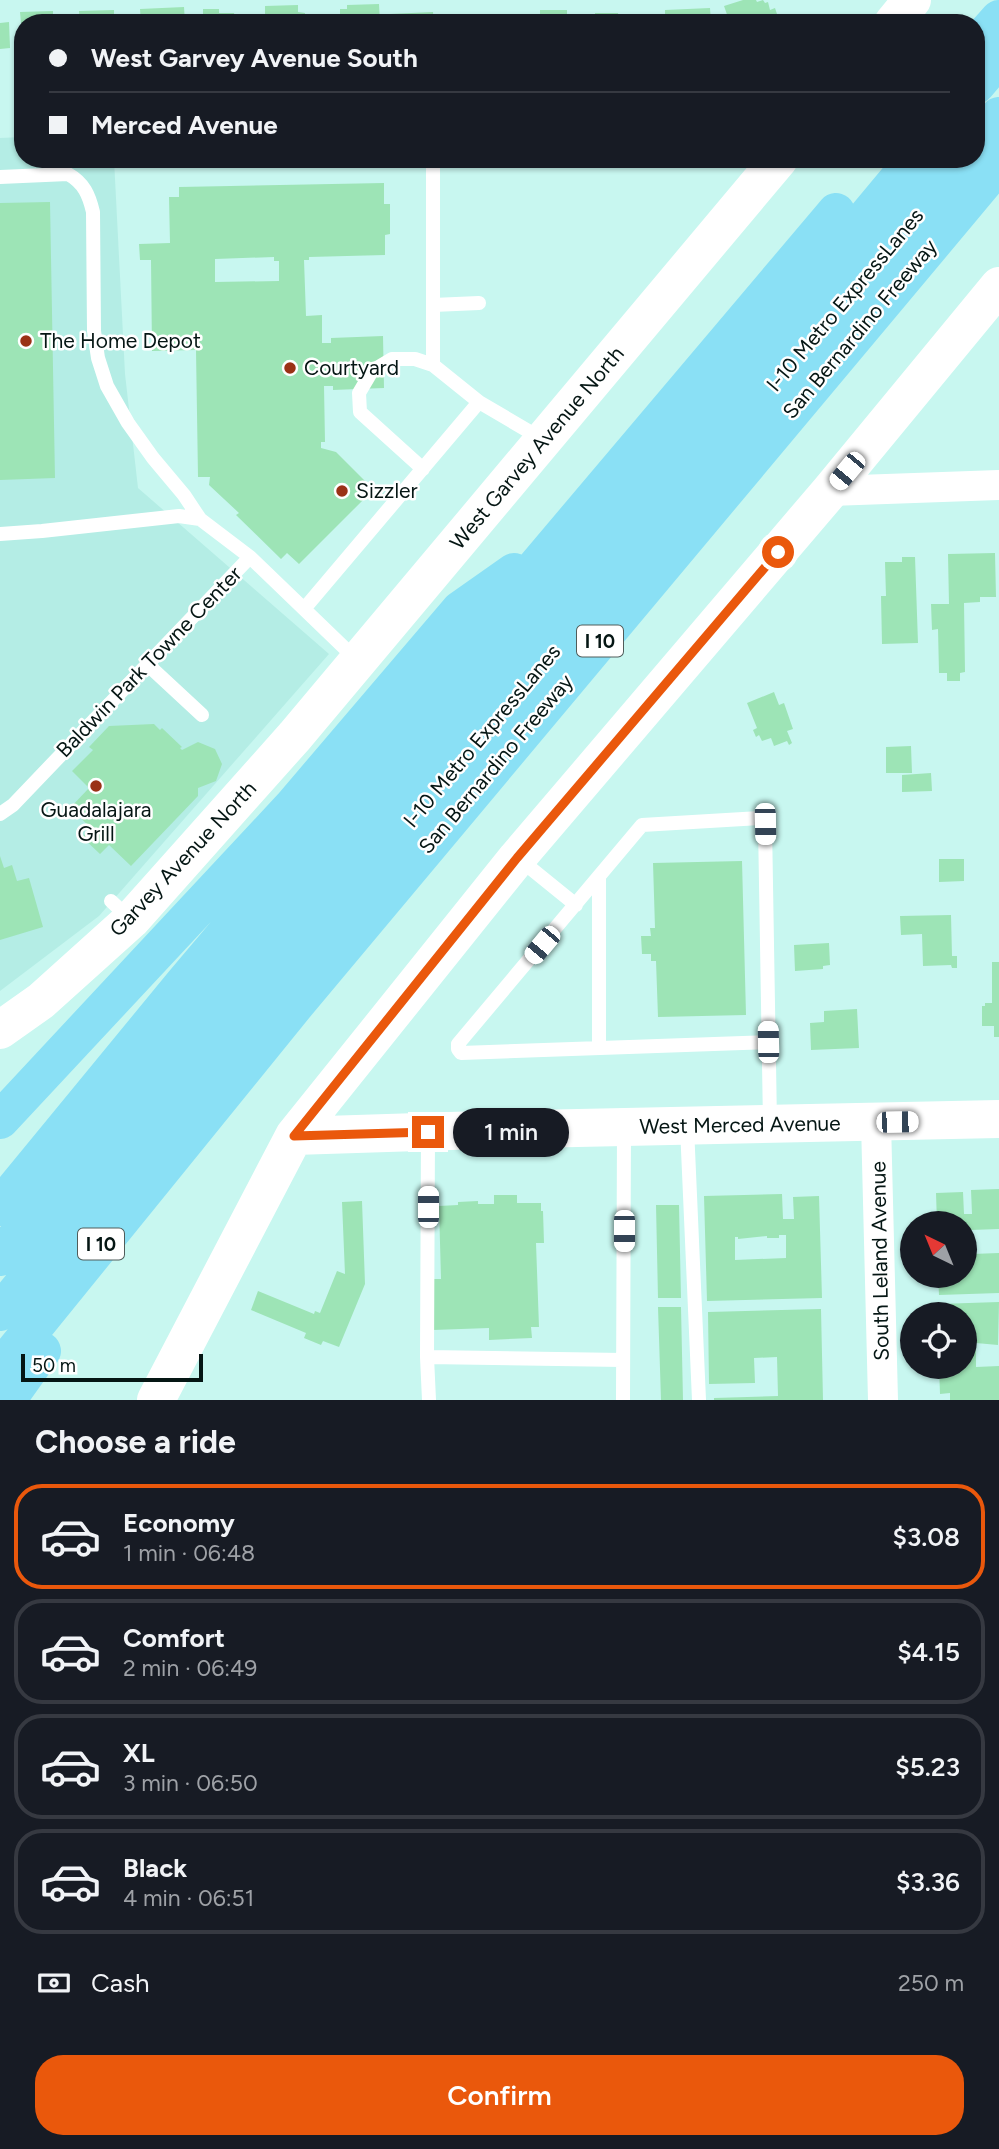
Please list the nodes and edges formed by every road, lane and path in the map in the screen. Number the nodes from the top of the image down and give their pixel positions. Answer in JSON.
{"nodes":[{"id":1,"x":912,"y":0,"type":"edge"},
{"id":2,"x":900,"y":14,"type":"edge"},
{"id":3,"x":999,"y":19,"type":"edge"},
{"id":4,"x":985,"y":35,"type":"edge"},
{"id":5,"x":999,"y":58,"type":"edge"},
{"id":6,"x":985,"y":74,"type":"edge"},
{"id":7,"x":999,"y":116,"type":"edge"},
{"id":8,"x":985,"y":132,"type":"edge"},
{"id":9,"x":999,"y":164,"type":"edge"},
{"id":10,"x":433,"y":168,"type":"edge"},
{"id":11,"x":771,"y":168,"type":"edge"},
{"id":12,"x":872,"y":168,"type":"edge"},
{"id":13,"x":907,"y":168,"type":"edge"},
{"id":14,"x":955,"y":168,"type":"edge"},
{"id":15,"x":0,"y":177,"type":"edge"},
{"id":16,"x":999,"y":286,"type":"edge"},
{"id":17,"x":479,"y":303,"type":"dead end"},
{"id":18,"x":433,"y":305,"type":"junction"},
{"id":19,"x":433,"y":365,"type":"junction"},
{"id":20,"x":478,"y":402,"type":"junction"},
{"id":21,"x":544,"y":440,"type":"junction"},
{"id":22,"x":423,"y":469,"type":"junction"},
{"id":23,"x":999,"y":485,"type":"edge"},
{"id":24,"x":830,"y":491,"type":"junction"},
{"id":25,"x":200,"y":519,"type":"junction"},
{"id":26,"x":0,"y":534,"type":"edge"},
{"id":27,"x":559,"y":540,"type":"junction"},
{"id":28,"x":250,"y":556,"type":"junction"},
{"id":29,"x":304,"y":609,"type":"junction"},
{"id":30,"x":358,"y":661,"type":"junction"},
{"id":31,"x":147,"y":664,"type":"junction"},
{"id":32,"x":202,"y":715,"type":"dead end"},
{"id":33,"x":295,"y":736,"type":"joint"},
{"id":34,"x":0,"y":814,"type":"edge"},
{"id":35,"x":517,"y":858,"type":"junction"},
{"id":36,"x":599,"y":877,"type":"junction"},
{"id":37,"x":576,"y":905,"type":"junction"},
{"id":38,"x":0,"y":1030,"type":"edge"},
{"id":39,"x":768,"y":1042,"type":"junction"},
{"id":40,"x":599,"y":1047,"type":"junction"},
{"id":41,"x":203,"y":1119,"type":"junction"},
{"id":42,"x":999,"y":1119,"type":"edge"},
{"id":43,"x":0,"y":1120,"type":"edge"},
{"id":44,"x":876,"y":1122,"type":"junction"},
{"id":45,"x":770,"y":1124,"type":"junction"},
{"id":46,"x":687,"y":1126,"type":"junction"},
{"id":47,"x":624,"y":1127,"type":"junction"},
{"id":48,"x":428,"y":1132,"type":"junction"},
{"id":49,"x":294,"y":1136,"type":"junction"},
{"id":50,"x":0,"y":1207,"type":"edge"},
{"id":51,"x":0,"y":1256,"type":"edge"},
{"id":52,"x":0,"y":1312,"type":"edge"},
{"id":53,"x":427,"y":1357,"type":"junction"},
{"id":54,"x":624,"y":1360,"type":"junction"},
{"id":55,"x":0,"y":1369,"type":"edge"},
{"id":56,"x":8,"y":1400,"type":"edge"},
{"id":57,"x":156,"y":1400,"type":"edge"},
{"id":58,"x":429,"y":1400,"type":"edge"},
{"id":59,"x":623,"y":1400,"type":"edge"},
{"id":60,"x":699,"y":1400,"type":"edge"},
{"id":61,"x":883,"y":1400,"type":"edge"}],
"edges":[{"from":1,"to":2,"type":"street"},
{"from":3,"to":4,"type":"highway"},
{"from":5,"to":6,"type":"highway"},
{"from":7,"to":8,"type":"highway"},
{"from":9,"to":41,"type":"highway","name":"San Bernardino Freeway","number":"I 10"},
{"from":10,"to":18,"type":"lane"},
{"from":11,"to":21,"type":"street","name":"West Garvey Avenue North"},
{"from":12,"to":27,"type":"highway"},
{"from":13,"to":51,"type":"highway","name":"I-10 Metro ExpressLanes"},
{"from":14,"to":52,"type":"highway","name":"I-10 Metro ExpressLanes"},
{"from":15,"to":25,"type":"lane"},
{"from":16,"to":24,"type":"street"},
{"from":17,"to":18,"type":"lane"},
{"from":18,"to":19,"type":"lane"},
{"from":19,"to":20,"type":"lane"},
{"from":19,"to":22,"type":"lane"},
{"from":20,"to":21,"type":"lane"},
{"from":20,"to":22,"type":"lane"},
{"from":21,"to":30,"type":"street","name":"West Garvey Avenue North"},
{"from":22,"to":29,"type":"lane"},
{"from":23,"to":24,"type":"street"},
{"from":24,"to":35,"type":"street"},
{"from":25,"to":26,"type":"lane"},
{"from":25,"to":28,"type":"lane"},
{"from":27,"to":43,"type":"highway"},
{"from":27,"to":50,"type":"highway"},
{"from":28,"to":29,"type":"lane","name":"Baldwin Park Towne Center"},
{"from":28,"to":31,"type":"lane","name":"Baldwin Park Towne Center"},
{"from":29,"to":30,"type":"lane","name":"Baldwin Park Towne Center"},
{"from":30,"to":33,"type":"street","name":"West Garvey Avenue North"},
{"from":31,"to":32,"type":"lane"},
{"from":31,"to":34,"type":"lane","name":"Baldwin Park Towne Center"},
{"from":33,"to":38,"type":"street","name":"Garvey Avenue North"},
{"from":35,"to":37,"type":"lane"},
{"from":35,"to":49,"type":"street"},
{"from":36,"to":37,"type":"lane"},
{"from":36,"to":39,"type":"lane"},
{"from":36,"to":40,"type":"lane"},
{"from":37,"to":40,"type":"lane"},
{"from":39,"to":40,"type":"lane"},
{"from":39,"to":45,"type":"lane"},
{"from":41,"to":55,"type":"highway","name":"San Bernardino Freeway","number":"I 10"},
{"from":41,"to":56,"type":"highway"},
{"from":42,"to":44,"type":"street","name":"West Merced Avenue"},
{"from":44,"to":45,"type":"street","name":"West Merced Avenue"},
{"from":44,"to":61,"type":"street","name":"South Leland Avenue"},
{"from":45,"to":46,"type":"street","name":"West Merced Avenue"},
{"from":46,"to":47,"type":"street","name":"West Merced Avenue"},
{"from":46,"to":60,"type":"lane"},
{"from":47,"to":48,"type":"street","name":"West Merced Avenue"},
{"from":47,"to":54,"type":"lane"},
{"from":48,"to":49,"type":"street","name":"West Merced Avenue"},
{"from":48,"to":53,"type":"lane"},
{"from":49,"to":57,"type":"street"},
{"from":53,"to":54,"type":"lane"},
{"from":53,"to":58,"type":"lane"},
{"from":54,"to":59,"type":"lane"}]}
